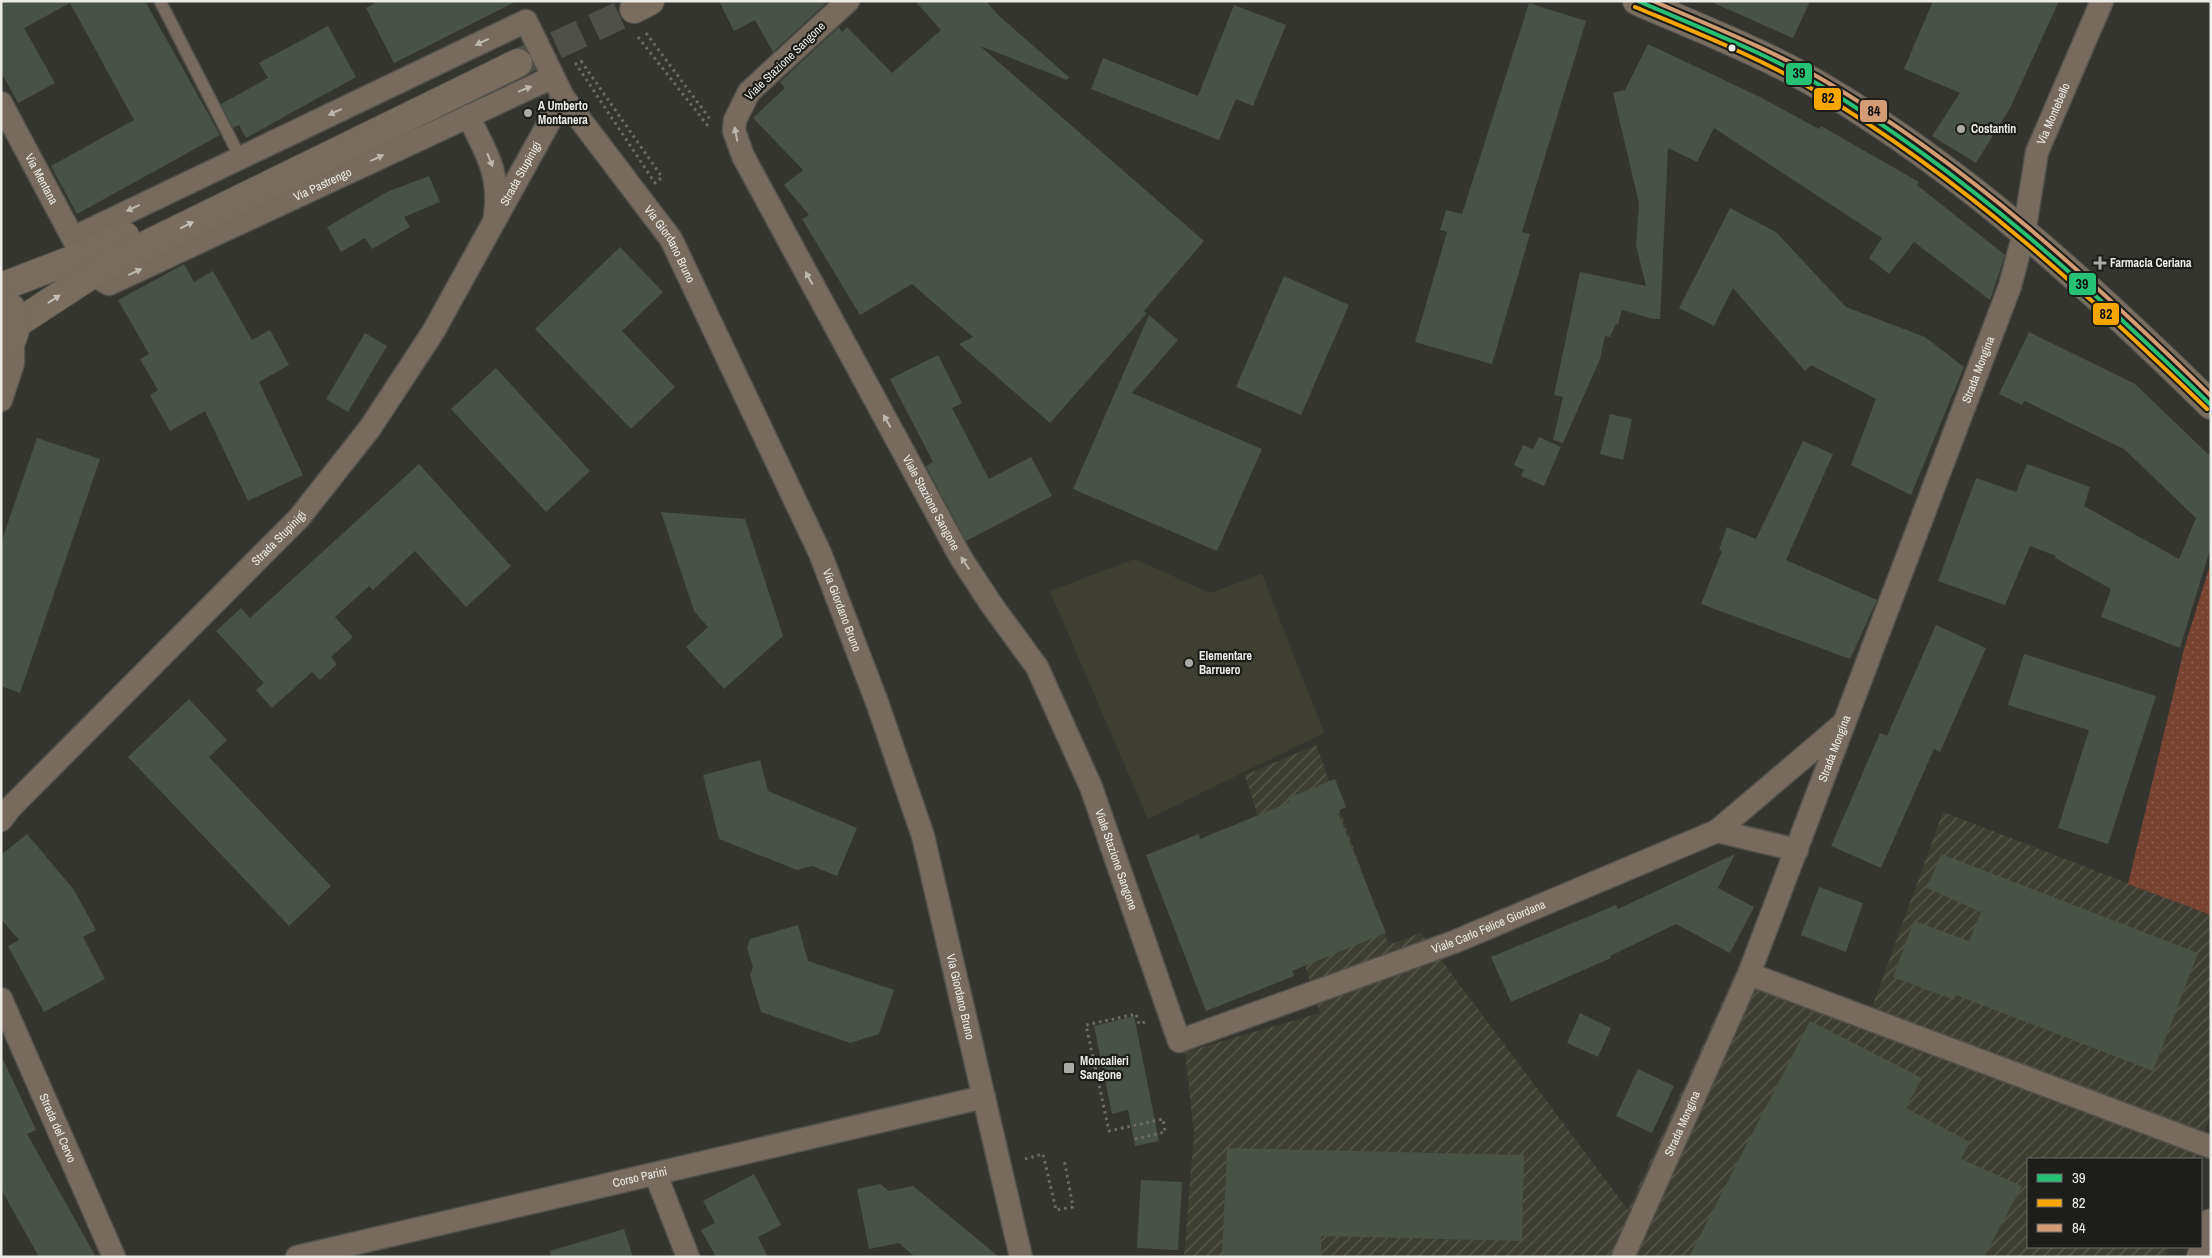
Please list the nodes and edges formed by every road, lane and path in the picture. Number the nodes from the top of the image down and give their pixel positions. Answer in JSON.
{"nodes":[{"id":1,"x":160,"y":1,"type":"edge"},
{"id":2,"x":848,"y":1,"type":"edge"},
{"id":3,"x":1637,"y":1,"type":"edge"},
{"id":4,"x":2102,"y":1,"type":"edge"},
{"id":5,"x":640,"y":17,"type":"edge"},
{"id":6,"x":526,"y":21,"type":"joint"},
{"id":7,"x":516,"y":55,"type":"tunnel mouth"},
{"id":8,"x":553,"y":77,"type":"junction"},
{"id":9,"x":564,"y":97,"type":"junction"},
{"id":10,"x":1,"y":103,"type":"edge"},
{"id":11,"x":608,"y":103,"type":"dead end"},
{"id":12,"x":608,"y":114,"type":"dead end"},
{"id":13,"x":468,"y":116,"type":"junction"},
{"id":14,"x":240,"y":157,"type":"junction"},
{"id":15,"x":493,"y":226,"type":"junction"},
{"id":16,"x":2024,"y":232,"type":"junction"},
{"id":17,"x":83,"y":256,"type":"junction"},
{"id":18,"x":1,"y":287,"type":"edge"},
{"id":19,"x":1,"y":298,"type":"edge"},
{"id":20,"x":10,"y":338,"type":"edge"},
{"id":21,"x":1,"y":400,"type":"edge"},
{"id":22,"x":2211,"y":405,"type":"edge"},
{"id":23,"x":1846,"y":722,"type":"junction"},
{"id":24,"x":5,"y":812,"type":"edge"},
{"id":25,"x":1717,"y":831,"type":"junction"},
{"id":26,"x":1796,"y":850,"type":"junction"},
{"id":27,"x":1749,"y":974,"type":"junction"},
{"id":28,"x":1,"y":999,"type":"edge"},
{"id":29,"x":1170,"y":1014,"type":"junction"},
{"id":30,"x":1179,"y":1042,"type":"joint"},
{"id":31,"x":984,"y":1097,"type":"junction"},
{"id":32,"x":1135,"y":1139,"type":"dead end"},
{"id":33,"x":2211,"y":1147,"type":"edge"},
{"id":34,"x":997,"y":1154,"type":"junction"},
{"id":35,"x":1064,"y":1159,"type":"dead end"},
{"id":36,"x":656,"y":1175,"type":"junction"},
{"id":37,"x":2211,"y":1223,"type":"edge"},
{"id":38,"x":367,"y":1249,"type":"edge"},
{"id":39,"x":114,"y":1257,"type":"edge"},
{"id":40,"x":297,"y":1257,"type":"edge"},
{"id":41,"x":688,"y":1257,"type":"edge"},
{"id":42,"x":1021,"y":1257,"type":"edge"},
{"id":43,"x":1623,"y":1257,"type":"edge"},
{"id":44,"x":2201,"y":1257,"type":"edge"}],
"edges":[{"from":1,"to":14,"type":"lane"},
{"from":29,"to":2,"type":"street","name":"Viale Stazione Sangone","one_way":true},
{"from":3,"to":16,"type":"main road"},
{"from":4,"to":16,"type":"street","name":"Via Montebello"},
{"from":5,"to":5,"type":"path"},
{"from":6,"to":8,"type":"street","name":"Via Giordano Bruno"},
{"from":6,"to":14,"type":"street","name":"Via Pastrengo","one_way":true},
{"from":7,"to":17,"type":"main road","name":"Via Pastrengo"},
{"from":8,"to":9,"type":"street","name":"Via Giordano Bruno"},
{"from":13,"to":8,"type":"street","name":"Via Pastrengo","one_way":true},
{"from":9,"to":15,"type":"street","name":"Strada Stupinigi"},
{"from":9,"to":31,"type":"street","name":"Via Giordano Bruno"},
{"from":10,"to":17,"type":"street","name":"Via Mentana"},
{"from":11,"to":12,"type":"path"},
{"from":13,"to":15,"type":"street","name":"Strada Stupinigi","one_way":true},
{"from":17,"to":13,"type":"street","name":"Via Pastrengo","one_way":true},
{"from":14,"to":17,"type":"street","name":"Via Pastrengo","one_way":true},
{"from":15,"to":24,"type":"street","name":"Strada Stupinigi"},
{"from":16,"to":22,"type":"main road"},
{"from":16,"to":23,"type":"street","name":"Strada Mongina"},
{"from":17,"to":18,"type":"main road","name":"Via Pastrengo"},
{"from":20,"to":17,"type":"main road","name":"Via Pastrengo","one_way":true},
{"from":19,"to":20,"type":"main road"},
{"from":20,"to":21,"type":"street"},
{"from":23,"to":25,"type":"street","name":"Viale Carlo Felice Giordana"},
{"from":23,"to":26,"type":"street","name":"Strada Mongina"},
{"from":25,"to":26,"type":"street"},
{"from":25,"to":30,"type":"street","name":"Viale Carlo Felice Giordana"},
{"from":26,"to":27,"type":"street","name":"Strada Mongina"},
{"from":27,"to":33,"type":"street"},
{"from":27,"to":43,"type":"street","name":"Strada Mongina"},
{"from":28,"to":39,"type":"street","name":"Strada del Cervo"},
{"from":29,"to":30,"type":"street","name":"Viale Stazione Sangone"},
{"from":29,"to":32,"type":"path"},
{"from":31,"to":34,"type":"street","name":"Via Giordano Bruno"},
{"from":31,"to":36,"type":"street","name":"Corso Parini"},
{"from":34,"to":35,"type":"path"},
{"from":34,"to":42,"type":"street","name":"Via Giordano Bruno"},
{"from":36,"to":38,"type":"street","name":"Corso Parini"},
{"from":36,"to":41,"type":"street"},
{"from":37,"to":44,"type":"street"},
{"from":38,"to":40,"type":"street","name":"Corso Parini"}]}
